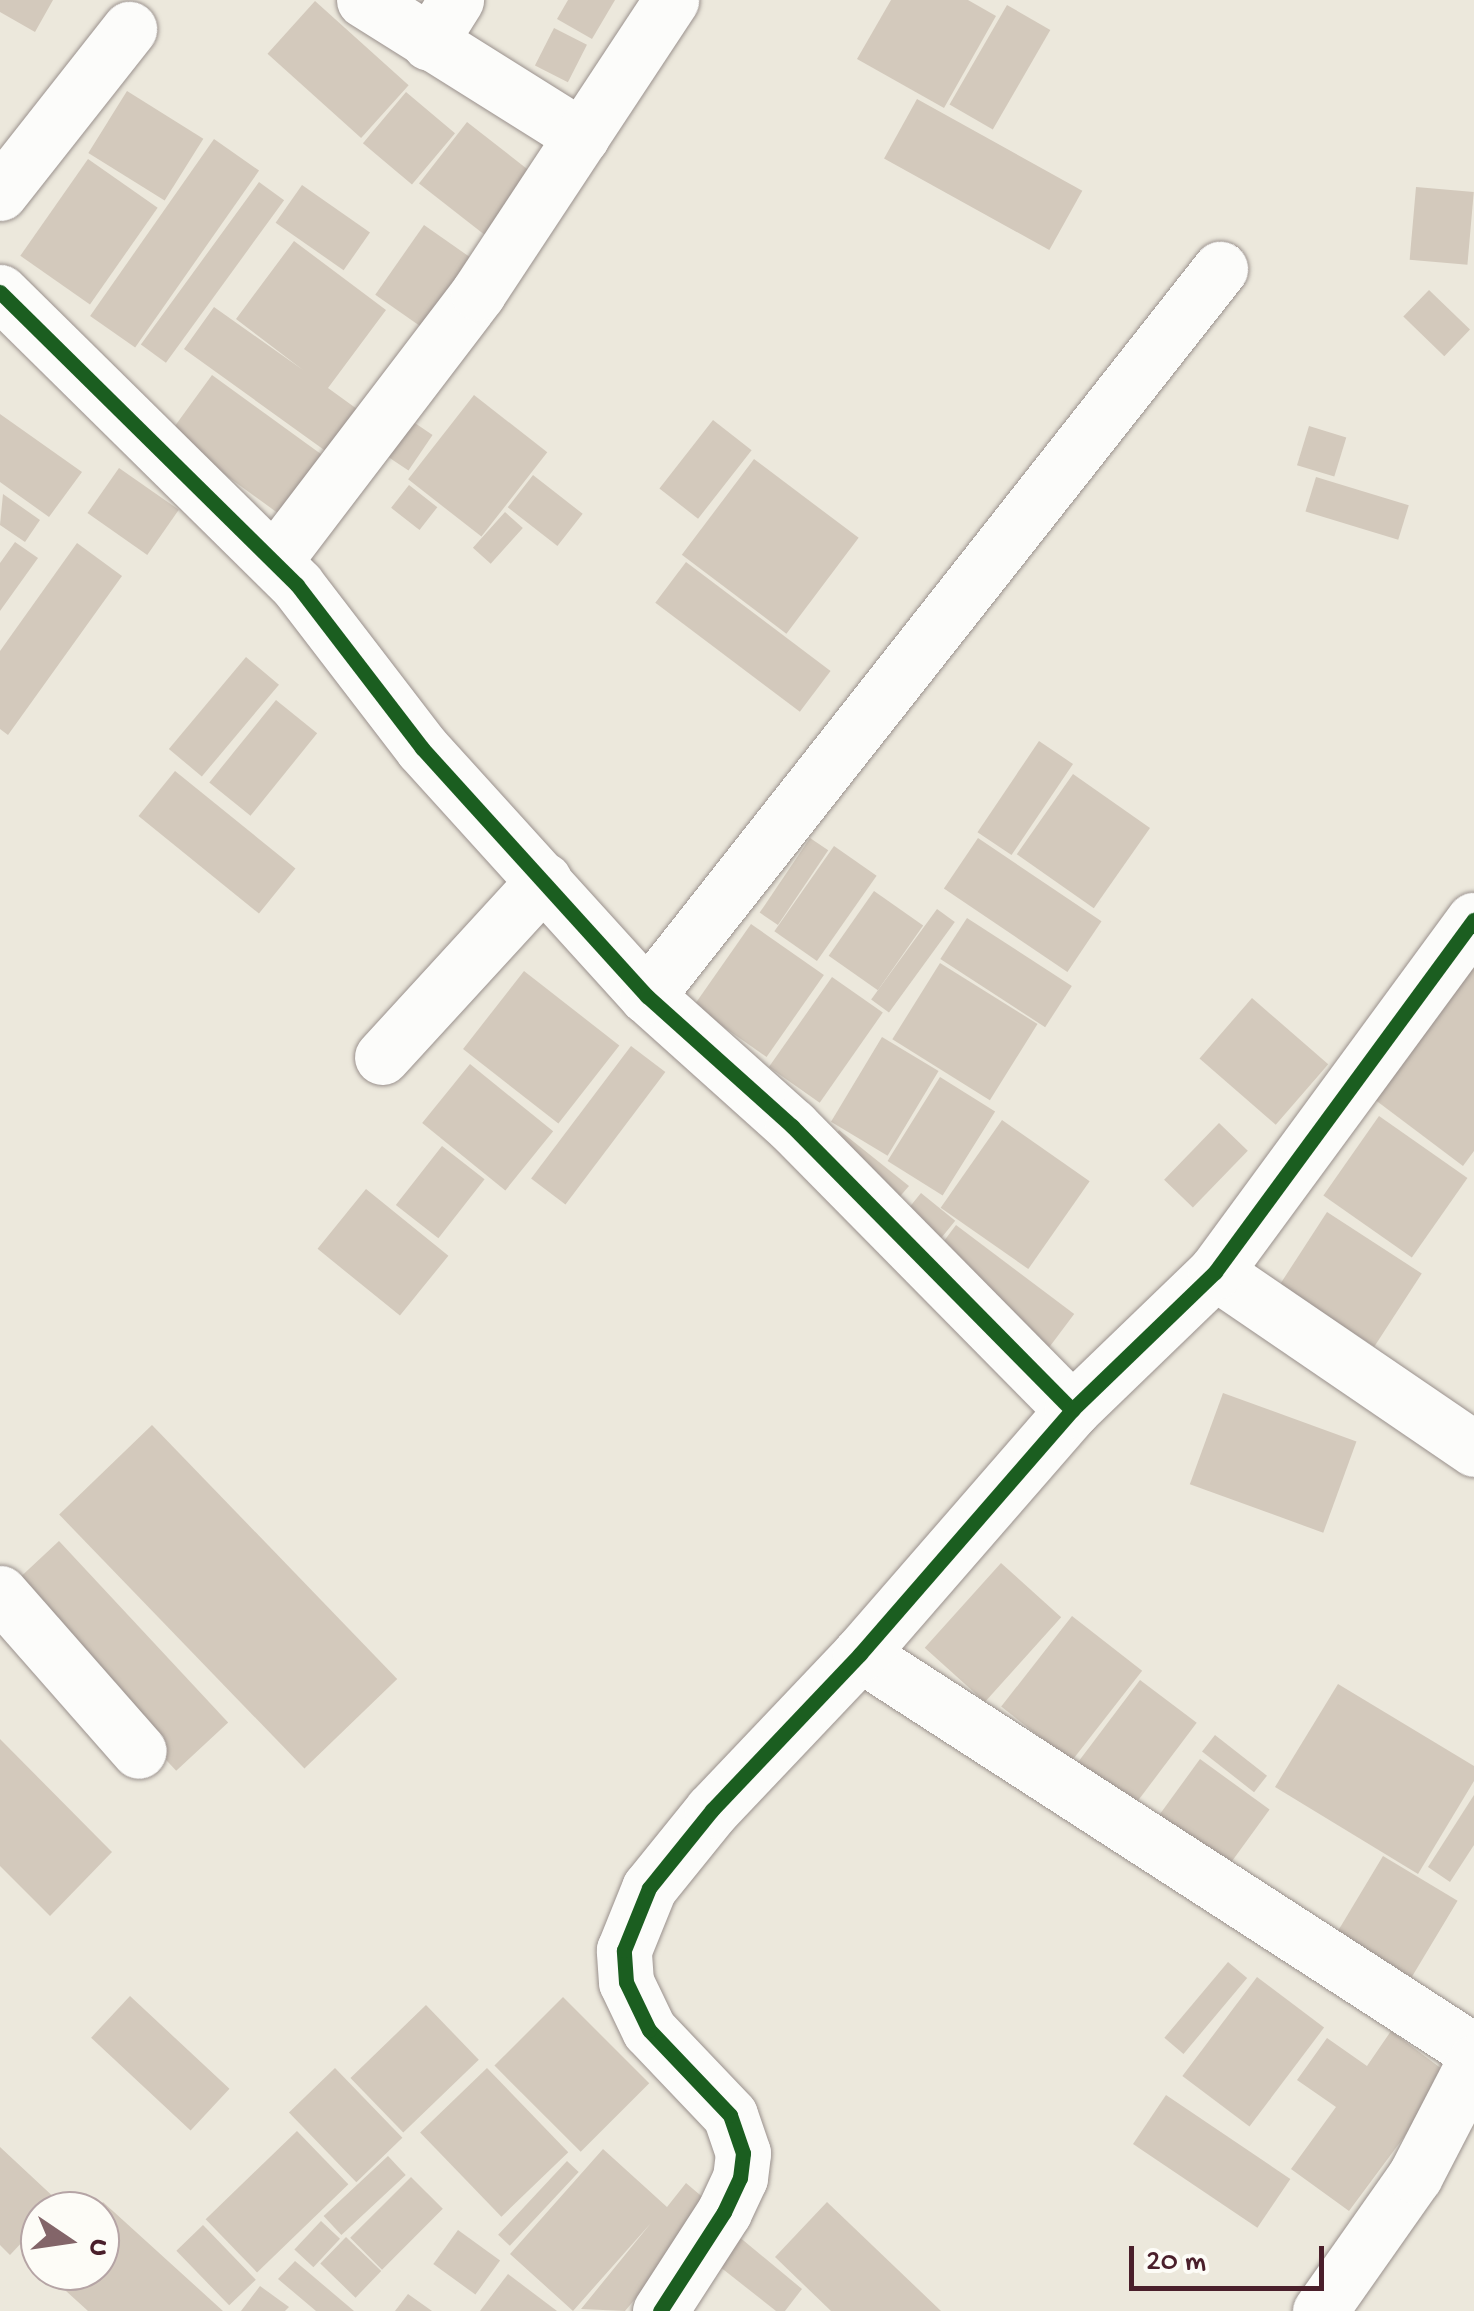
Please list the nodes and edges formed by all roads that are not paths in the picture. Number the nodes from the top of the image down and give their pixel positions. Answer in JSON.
{"nodes":[{"id":1,"x":364,"y":0,"type":"edge"},
{"id":2,"x":671,"y":0,"type":"edge"},
{"id":3,"x":442,"y":22,"type":"edge"},
{"id":4,"x":129,"y":29,"type":"dead end"},
{"id":5,"x":582,"y":137,"type":"junction"},
{"id":6,"x":0,"y":193,"type":"edge"},
{"id":7,"x":1220,"y":269,"type":"dead end"},
{"id":8,"x":0,"y":292,"type":"edge"},
{"id":9,"x":274,"y":561,"type":"junction"},
{"id":10,"x":544,"y":880,"type":"junction"},
{"id":11,"x":1474,"y":920,"type":"edge"},
{"id":12,"x":647,"y":996,"type":"junction"},
{"id":13,"x":382,"y":1057,"type":"dead end"},
{"id":14,"x":1216,"y":1272,"type":"junction"},
{"id":15,"x":1072,"y":1410,"type":"junction"},
{"id":16,"x":1474,"y":1449,"type":"edge"},
{"id":17,"x":0,"y":1593,"type":"edge"},
{"id":18,"x":860,"y":1654,"type":"junction"},
{"id":19,"x":139,"y":1751,"type":"dead end"},
{"id":20,"x":1474,"y":2051,"type":"edge"},
{"id":21,"x":1474,"y":2062,"type":"edge"},
{"id":22,"x":660,"y":2311,"type":"edge"},
{"id":23,"x":1320,"y":2311,"type":"edge"}],
"edges":[{"from":1,"to":3,"type":"street"},
{"from":2,"to":5,"type":"street"},
{"from":3,"to":5,"type":"street"},
{"from":4,"to":6,"type":"street"},
{"from":5,"to":9,"type":"street"},
{"from":7,"to":12,"type":"street"},
{"from":8,"to":9,"type":"street"},
{"from":9,"to":10,"type":"street"},
{"from":10,"to":12,"type":"street"},
{"from":10,"to":13,"type":"street"},
{"from":11,"to":14,"type":"street"},
{"from":12,"to":15,"type":"street"},
{"from":14,"to":15,"type":"street"},
{"from":14,"to":16,"type":"street"},
{"from":15,"to":18,"type":"street"},
{"from":17,"to":19,"type":"street"},
{"from":18,"to":20,"type":"street"},
{"from":18,"to":22,"type":"street"},
{"from":21,"to":23,"type":"street"}]}
